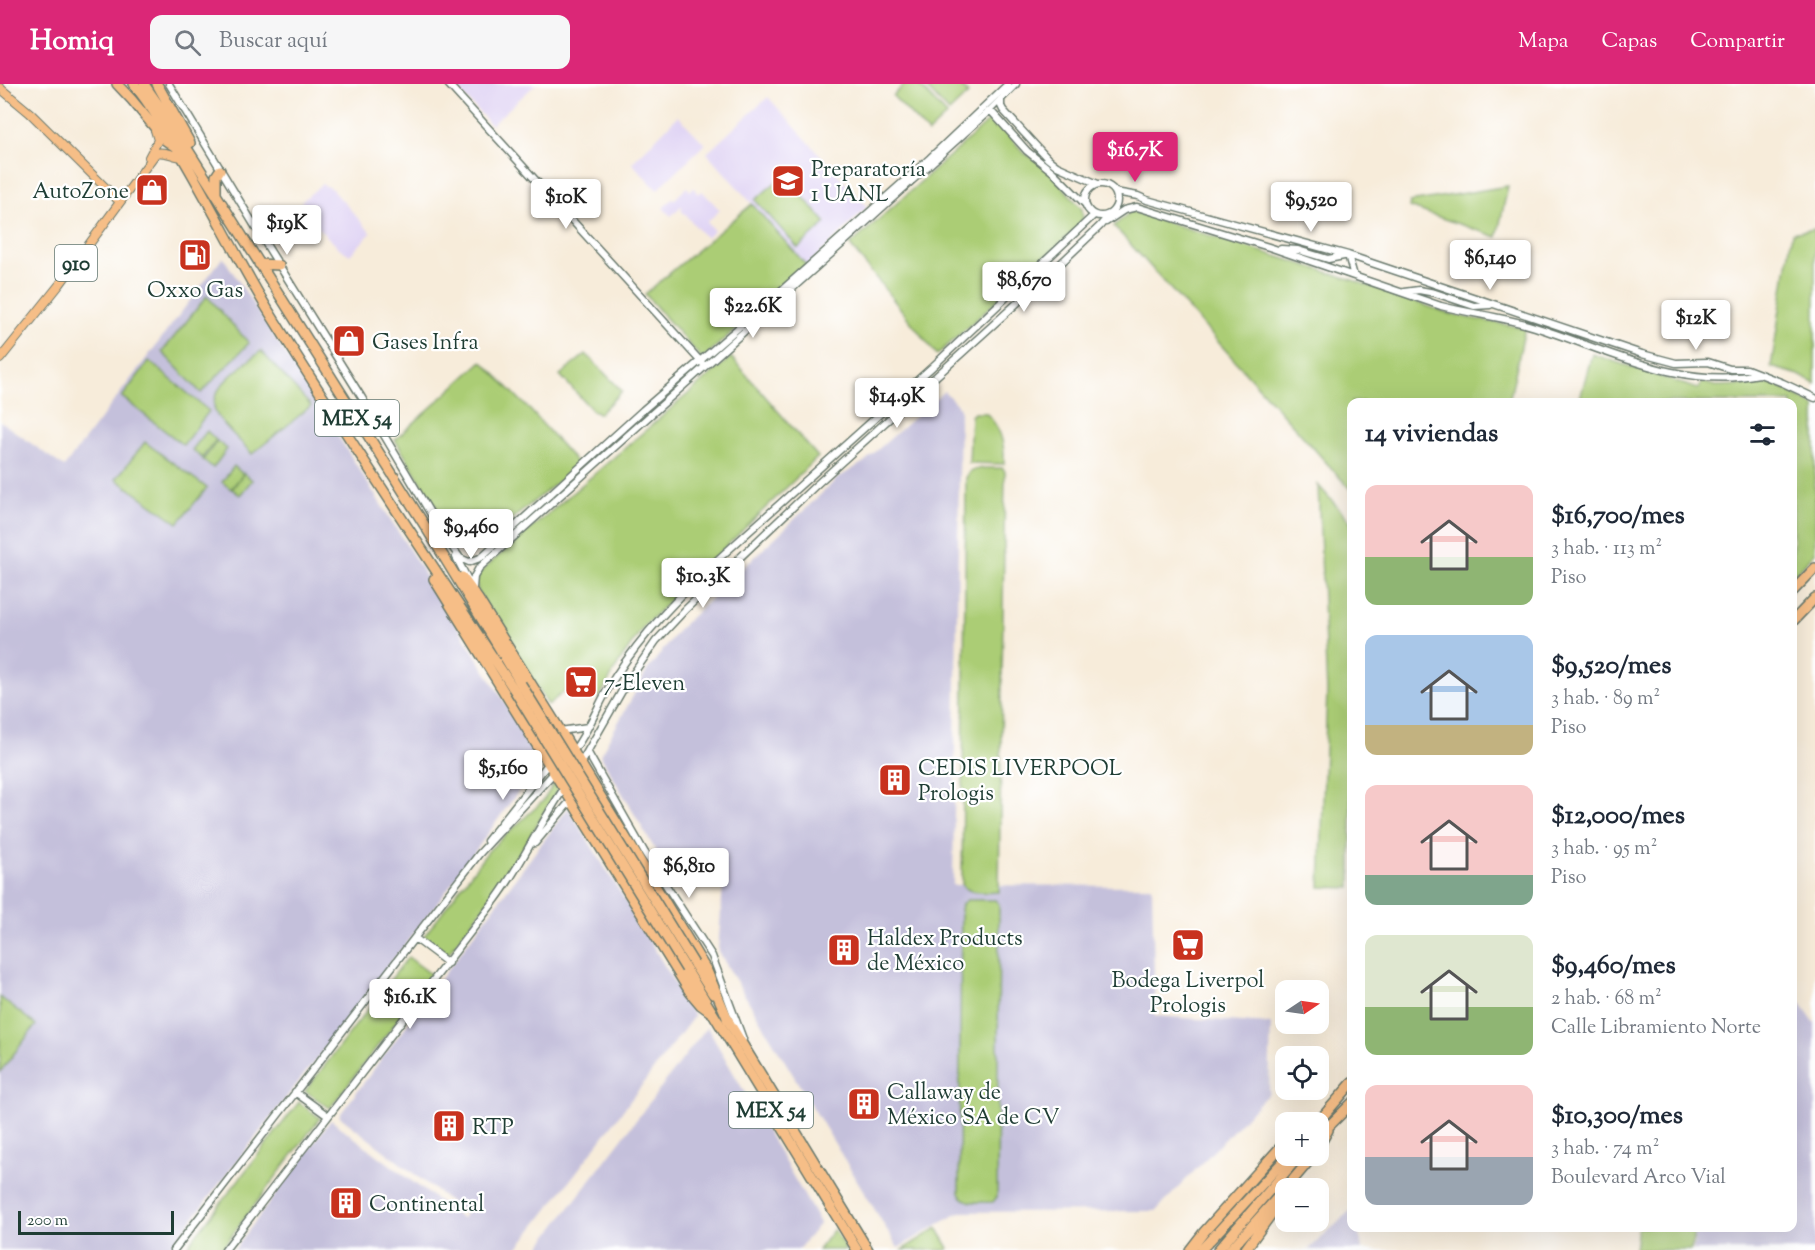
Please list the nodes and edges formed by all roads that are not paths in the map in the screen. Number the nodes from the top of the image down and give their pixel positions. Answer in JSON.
{"nodes":[{"id":1,"x":117,"y":84,"type":"edge"},
{"id":2,"x":134,"y":84,"type":"edge"},
{"id":3,"x":144,"y":84,"type":"edge"},
{"id":4,"x":157,"y":84,"type":"edge"},
{"id":5,"x":169,"y":84,"type":"edge"},
{"id":6,"x":448,"y":84,"type":"edge"},
{"id":7,"x":1008,"y":84,"type":"edge"},
{"id":8,"x":1016,"y":84,"type":"edge"},
{"id":9,"x":0,"y":88,"type":"edge"},
{"id":10,"x":1001,"y":99,"type":"junction"},
{"id":11,"x":989,"y":108,"type":"junction"},
{"id":12,"x":152,"y":125,"type":"junction"},
{"id":13,"x":177,"y":148,"type":"junction"},
{"id":14,"x":187,"y":156,"type":"junction"},
{"id":15,"x":1048,"y":159,"type":"junction"},
{"id":16,"x":147,"y":163,"type":"junction"},
{"id":17,"x":200,"y":170,"type":"junction"},
{"id":18,"x":220,"y":170,"type":"junction"},
{"id":19,"x":1098,"y":184,"type":"junction"},
{"id":20,"x":1115,"y":192,"type":"junction"},
{"id":21,"x":216,"y":195,"type":"junction"},
{"id":22,"x":119,"y":201,"type":"junction"},
{"id":23,"x":1085,"y":204,"type":"junction"},
{"id":24,"x":1094,"y":215,"type":"junction"},
{"id":25,"x":1109,"y":215,"type":"junction"},
{"id":26,"x":1100,"y":226,"type":"junction"},
{"id":27,"x":1272,"y":248,"type":"junction"},
{"id":28,"x":1348,"y":255,"type":"junction"},
{"id":29,"x":259,"y":264,"type":"junction"},
{"id":30,"x":279,"y":265,"type":"junction"},
{"id":31,"x":1354,"y":276,"type":"junction"},
{"id":32,"x":1400,"y":292,"type":"junction"},
{"id":33,"x":1494,"y":305,"type":"junction"},
{"id":34,"x":0,"y":355,"type":"edge"},
{"id":35,"x":0,"y":360,"type":"edge"},
{"id":36,"x":702,"y":364,"type":"junction"},
{"id":37,"x":1759,"y":373,"type":"junction"},
{"id":38,"x":1815,"y":398,"type":"edge"},
{"id":39,"x":630,"y":422,"type":"junction"},
{"id":40,"x":636,"y":427,"type":"junction"},
{"id":41,"x":808,"y":479,"type":"junction"},
{"id":42,"x":815,"y":486,"type":"junction"},
{"id":43,"x":427,"y":529,"type":"junction"},
{"id":44,"x":442,"y":533,"type":"junction"},
{"id":45,"x":414,"y":537,"type":"junction"},
{"id":46,"x":1815,"y":568,"type":"edge"},
{"id":47,"x":1797,"y":587,"type":"edge"},
{"id":48,"x":473,"y":588,"type":"junction"},
{"id":49,"x":1815,"y":598,"type":"edge"},
{"id":50,"x":478,"y":599,"type":"junction"},
{"id":51,"x":1797,"y":617,"type":"edge"},
{"id":52,"x":517,"y":686,"type":"junction"},
{"id":53,"x":588,"y":727,"type":"junction"},
{"id":54,"x":560,"y":731,"type":"junction"},
{"id":55,"x":539,"y":749,"type":"junction"},
{"id":56,"x":573,"y":752,"type":"junction"},
{"id":57,"x":588,"y":753,"type":"junction"},
{"id":58,"x":548,"y":764,"type":"junction"},
{"id":59,"x":581,"y":764,"type":"junction"},
{"id":60,"x":555,"y":773,"type":"junction"},
{"id":61,"x":564,"y":787,"type":"junction"},
{"id":62,"x":598,"y":791,"type":"junction"},
{"id":63,"x":575,"y":805,"type":"junction"},
{"id":64,"x":624,"y":837,"type":"junction"},
{"id":65,"x":645,"y":853,"type":"junction"},
{"id":66,"x":479,"y":854,"type":"junction"},
{"id":67,"x":522,"y":860,"type":"junction"},
{"id":68,"x":416,"y":939,"type":"junction"},
{"id":69,"x":448,"y":963,"type":"junction"},
{"id":70,"x":690,"y":966,"type":"junction"},
{"id":71,"x":712,"y":1013,"type":"junction"},
{"id":72,"x":729,"y":1022,"type":"junction"},
{"id":73,"x":745,"y":1048,"type":"junction"},
{"id":74,"x":1347,"y":1089,"type":"edge"},
{"id":75,"x":295,"y":1092,"type":"junction"},
{"id":76,"x":1347,"y":1108,"type":"edge"},
{"id":77,"x":1326,"y":1112,"type":"edge"},
{"id":78,"x":328,"y":1116,"type":"junction"},
{"id":79,"x":1329,"y":1128,"type":"edge"},
{"id":80,"x":1275,"y":1153,"type":"edge"},
{"id":81,"x":1278,"y":1166,"type":"edge"},
{"id":82,"x":1291,"y":1166,"type":"edge"},
{"id":83,"x":1305,"y":1166,"type":"edge"},
{"id":84,"x":1294,"y":1178,"type":"edge"},
{"id":85,"x":1275,"y":1200,"type":"edge"},
{"id":86,"x":1275,"y":1207,"type":"edge"},
{"id":87,"x":1204,"y":1232,"type":"junction"},
{"id":88,"x":177,"y":1249,"type":"edge"},
{"id":89,"x":225,"y":1250,"type":"edge"},
{"id":90,"x":857,"y":1250,"type":"edge"},
{"id":91,"x":870,"y":1250,"type":"edge"},
{"id":92,"x":1185,"y":1250,"type":"edge"},
{"id":93,"x":1190,"y":1250,"type":"edge"},
{"id":94,"x":1201,"y":1250,"type":"edge"},
{"id":95,"x":1218,"y":1250,"type":"edge"},
{"id":96,"x":1230,"y":1250,"type":"edge"},
{"id":97,"x":1245,"y":1250,"type":"edge"}],
"edges":[{"from":1,"to":12,"type":"highway"},
{"from":2,"to":13,"type":"highway","number":"MEX 54"},
{"from":3,"to":14,"type":"highway","number":"MEX 54"},
{"from":4,"to":17,"type":"highway"},
{"from":5,"to":18,"type":"street"},
{"from":6,"to":36,"type":"street"},
{"from":7,"to":11,"type":"street"},
{"from":8,"to":10,"type":"street"},
{"from":9,"to":22,"type":"main road"},
{"from":10,"to":11,"type":"street"},
{"from":10,"to":15,"type":"street"},
{"from":11,"to":15,"type":"street"},
{"from":11,"to":23,"type":"street"},
{"from":11,"to":36,"type":"street"},
{"from":12,"to":13,"type":"highway"},
{"from":12,"to":16,"type":"main road","number":"910"},
{"from":13,"to":14,"type":"highway","number":"MEX 54"},
{"from":14,"to":16,"type":"main road"},
{"from":14,"to":17,"type":"highway","number":"MEX 54"},
{"from":14,"to":45,"type":"highway","number":"MEX 54"},
{"from":15,"to":19,"type":"street"},
{"from":16,"to":22,"type":"main road","number":"910"},
{"from":16,"to":35,"type":"main road","number":"910"},
{"from":17,"to":21,"type":"highway","number":"MEX 54"},
{"from":18,"to":21,"type":"highway"},
{"from":18,"to":30,"type":"street"},
{"from":19,"to":20,"type":"street"},
{"from":19,"to":23,"type":"street"},
{"from":20,"to":25,"type":"street"},
{"from":20,"to":28,"type":"street"},
{"from":21,"to":29,"type":"highway","number":"MEX 54"},
{"from":22,"to":34,"type":"main road","number":"910"},
{"from":23,"to":24,"type":"street"},
{"from":24,"to":25,"type":"street"},
{"from":24,"to":41,"type":"street"},
{"from":25,"to":26,"type":"street"},
{"from":26,"to":27,"type":"street"},
{"from":26,"to":42,"type":"street"},
{"from":27,"to":28,"type":"street"},
{"from":27,"to":31,"type":"street"},
{"from":28,"to":31,"type":"street"},
{"from":28,"to":33,"type":"street"},
{"from":29,"to":30,"type":"highway"},
{"from":29,"to":43,"type":"highway","number":"MEX 54"},
{"from":30,"to":44,"type":"street"},
{"from":31,"to":32,"type":"street"},
{"from":32,"to":33,"type":"street"},
{"from":32,"to":37,"type":"street"},
{"from":33,"to":37,"type":"street"},
{"from":36,"to":39,"type":"street"},
{"from":36,"to":40,"type":"street"},
{"from":37,"to":38,"type":"street"},
{"from":39,"to":40,"type":"street"},
{"from":39,"to":44,"type":"street"},
{"from":40,"to":48,"type":"street"},
{"from":41,"to":42,"type":"street"},
{"from":41,"to":53,"type":"street"},
{"from":42,"to":57,"type":"street"},
{"from":43,"to":50,"type":"highway"},
{"from":43,"to":52,"type":"highway","number":"MEX 54"},
{"from":44,"to":48,"type":"street"},
{"from":45,"to":52,"type":"highway","number":"MEX 54"},
{"from":45,"to":55,"type":"highway"},
{"from":46,"to":47,"type":"highway"},
{"from":48,"to":50,"type":"street"},
{"from":49,"to":51,"type":"highway"},
{"from":50,"to":54,"type":"highway"},
{"from":52,"to":70,"type":"highway","number":"MEX 54","bridge":true},
{"from":53,"to":54,"type":"street"},
{"from":53,"to":56,"type":"street"},
{"from":54,"to":55,"type":"highway"},
{"from":54,"to":56,"type":"highway"},
{"from":55,"to":58,"type":"highway"},
{"from":56,"to":59,"type":"highway"},
{"from":56,"to":60,"type":"street"},
{"from":57,"to":59,"type":"street"},
{"from":57,"to":65,"type":"street"},
{"from":58,"to":60,"type":"highway"},
{"from":58,"to":66,"type":"street"},
{"from":59,"to":61,"type":"street"},
{"from":59,"to":62,"type":"highway"},
{"from":60,"to":61,"type":"highway"},
{"from":60,"to":66,"type":"street"},
{"from":61,"to":63,"type":"highway"},
{"from":61,"to":67,"type":"street"},
{"from":62,"to":63,"type":"highway"},
{"from":62,"to":64,"type":"highway"},
{"from":63,"to":67,"type":"street"},
{"from":63,"to":71,"type":"highway"},
{"from":64,"to":65,"type":"street"},
{"from":64,"to":72,"type":"highway"},
{"from":65,"to":73,"type":"street"},
{"from":66,"to":68,"type":"street"},
{"from":67,"to":69,"type":"street"},
{"from":68,"to":69,"type":"street"},
{"from":68,"to":75,"type":"street"},
{"from":69,"to":78,"type":"street"},
{"from":70,"to":71,"type":"highway","number":"MEX 54"},
{"from":70,"to":72,"type":"highway","number":"MEX 54"},
{"from":71,"to":90,"type":"highway","number":"MEX 54"},
{"from":72,"to":73,"type":"highway","number":"MEX 54"},
{"from":73,"to":91,"type":"highway","number":"MEX 54"},
{"from":74,"to":77,"type":"highway"},
{"from":75,"to":78,"type":"street"},
{"from":75,"to":88,"type":"street"},
{"from":76,"to":79,"type":"highway"},
{"from":78,"to":89,"type":"street"},
{"from":80,"to":87,"type":"highway"},
{"from":81,"to":94,"type":"highway"},
{"from":82,"to":95,"type":"highway"},
{"from":83,"to":84,"type":"highway"},
{"from":85,"to":96,"type":"highway"},
{"from":86,"to":97,"type":"highway"},
{"from":87,"to":92,"type":"highway"},
{"from":87,"to":93,"type":"highway"}]}
